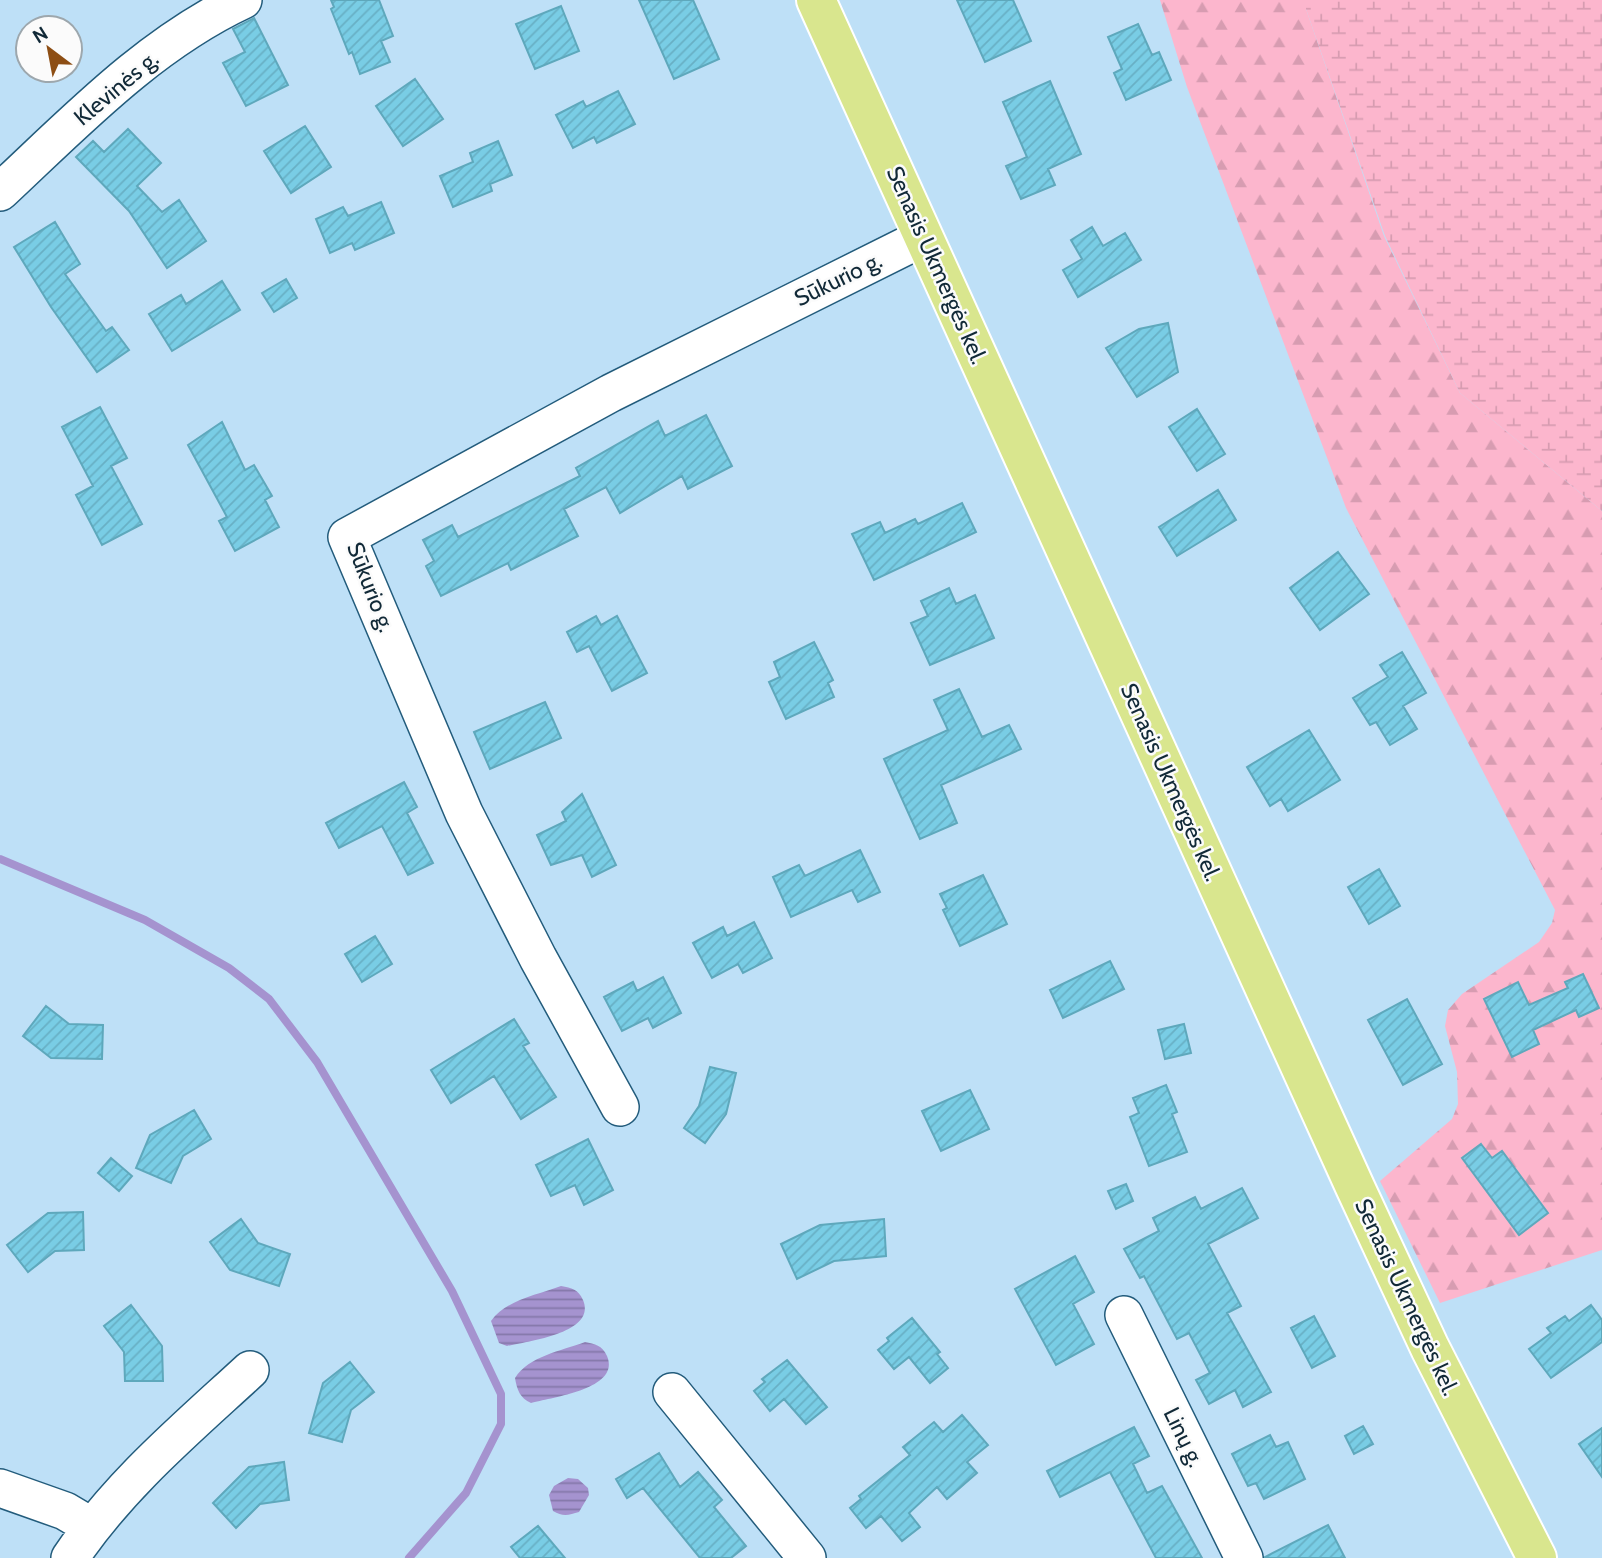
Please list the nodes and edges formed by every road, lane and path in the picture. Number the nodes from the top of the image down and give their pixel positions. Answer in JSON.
{"nodes":[{"id":1,"x":243,"y":0,"type":"edge"},
{"id":2,"x":816,"y":0,"type":"edge"},
{"id":3,"x":0,"y":192,"type":"edge"},
{"id":4,"x":924,"y":237,"type":"junction"},
{"id":5,"x":620,"y":1107,"type":"dead end"},
{"id":6,"x":1124,"y":1315,"type":"dead end"},
{"id":7,"x":250,"y":1370,"type":"dead end"},
{"id":8,"x":672,"y":1392,"type":"dead end"},
{"id":9,"x":0,"y":1488,"type":"edge"},
{"id":10,"x":92,"y":1527,"type":"junction"},
{"id":11,"x":70,"y":1558,"type":"edge"},
{"id":12,"x":807,"y":1558,"type":"edge"},
{"id":13,"x":1244,"y":1558,"type":"edge"},
{"id":14,"x":1537,"y":1558,"type":"edge"}],
"edges":[{"from":1,"to":3,"type":"street","name":"Klevinės g."},
{"from":2,"to":4,"type":"main road","name":"Senasis Ukmergės kel."},
{"from":4,"to":5,"type":"street","name":"Sūkurio g."},
{"from":4,"to":14,"type":"main road","name":"Senasis Ukmergės kel."},
{"from":6,"to":13,"type":"street","name":"Linų g."},
{"from":7,"to":10,"type":"street"},
{"from":8,"to":12,"type":"street"},
{"from":9,"to":10,"type":"street"},
{"from":10,"to":11,"type":"street"}]}
